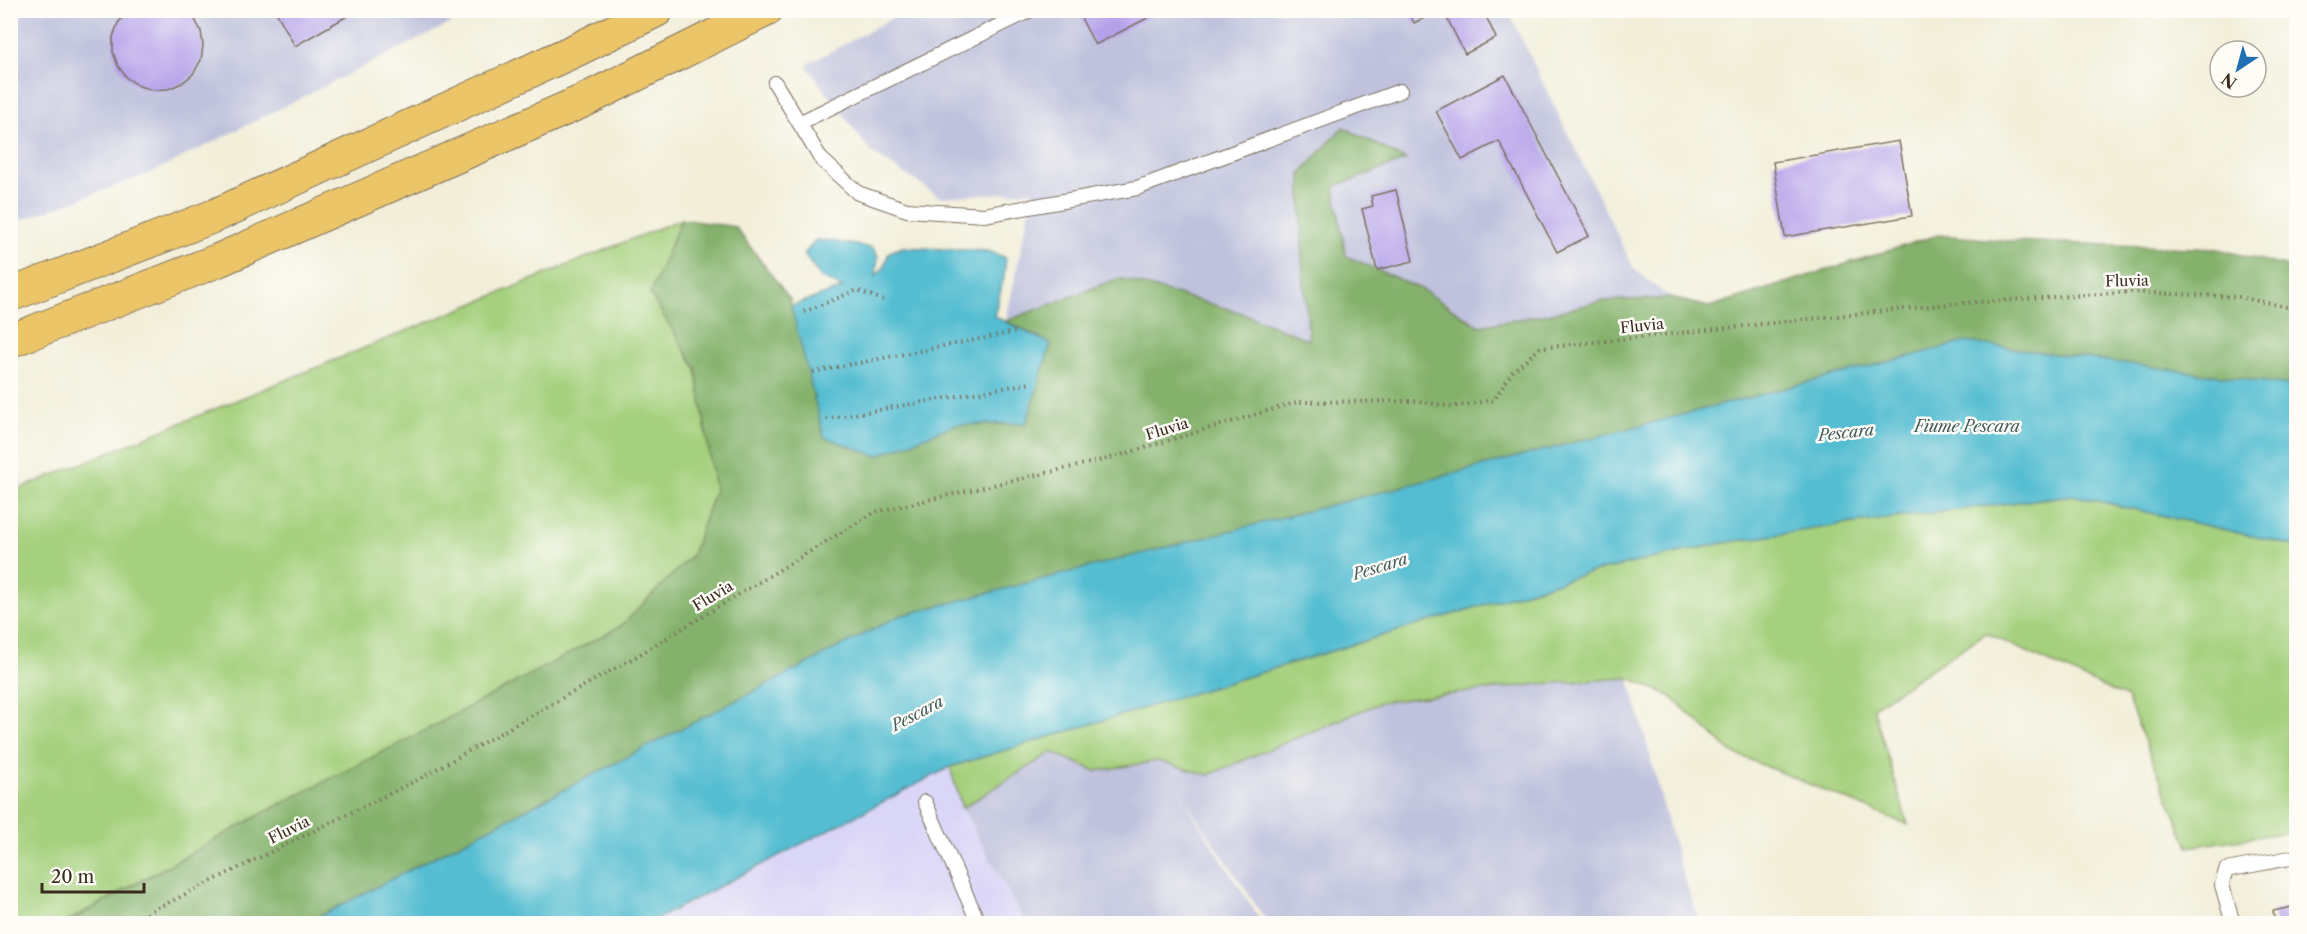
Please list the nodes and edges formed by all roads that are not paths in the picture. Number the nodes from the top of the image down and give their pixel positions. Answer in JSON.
{"nodes":[{"id":1,"x":657,"y":10,"type":"edge"},
{"id":2,"x":766,"y":10,"type":"edge"},
{"id":3,"x":1031,"y":10,"type":"edge"},
{"id":4,"x":775,"y":83,"type":"dead end"},
{"id":5,"x":1400,"y":91,"type":"dead end"},
{"id":6,"x":799,"y":123,"type":"junction"},
{"id":7,"x":10,"y":296,"type":"edge"},
{"id":8,"x":10,"y":341,"type":"edge"},
{"id":9,"x":926,"y":802,"type":"dead end"},
{"id":10,"x":2296,"y":857,"type":"edge"},
{"id":11,"x":979,"y":924,"type":"edge"},
{"id":12,"x":2233,"y":924,"type":"edge"}],
"edges":[{"from":1,"to":7,"type":"highway"},
{"from":2,"to":8,"type":"highway"},
{"from":3,"to":6,"type":"lane"},
{"from":4,"to":6,"type":"lane"},
{"from":5,"to":6,"type":"lane"},
{"from":9,"to":11,"type":"lane"},
{"from":10,"to":12,"type":"lane"}]}
